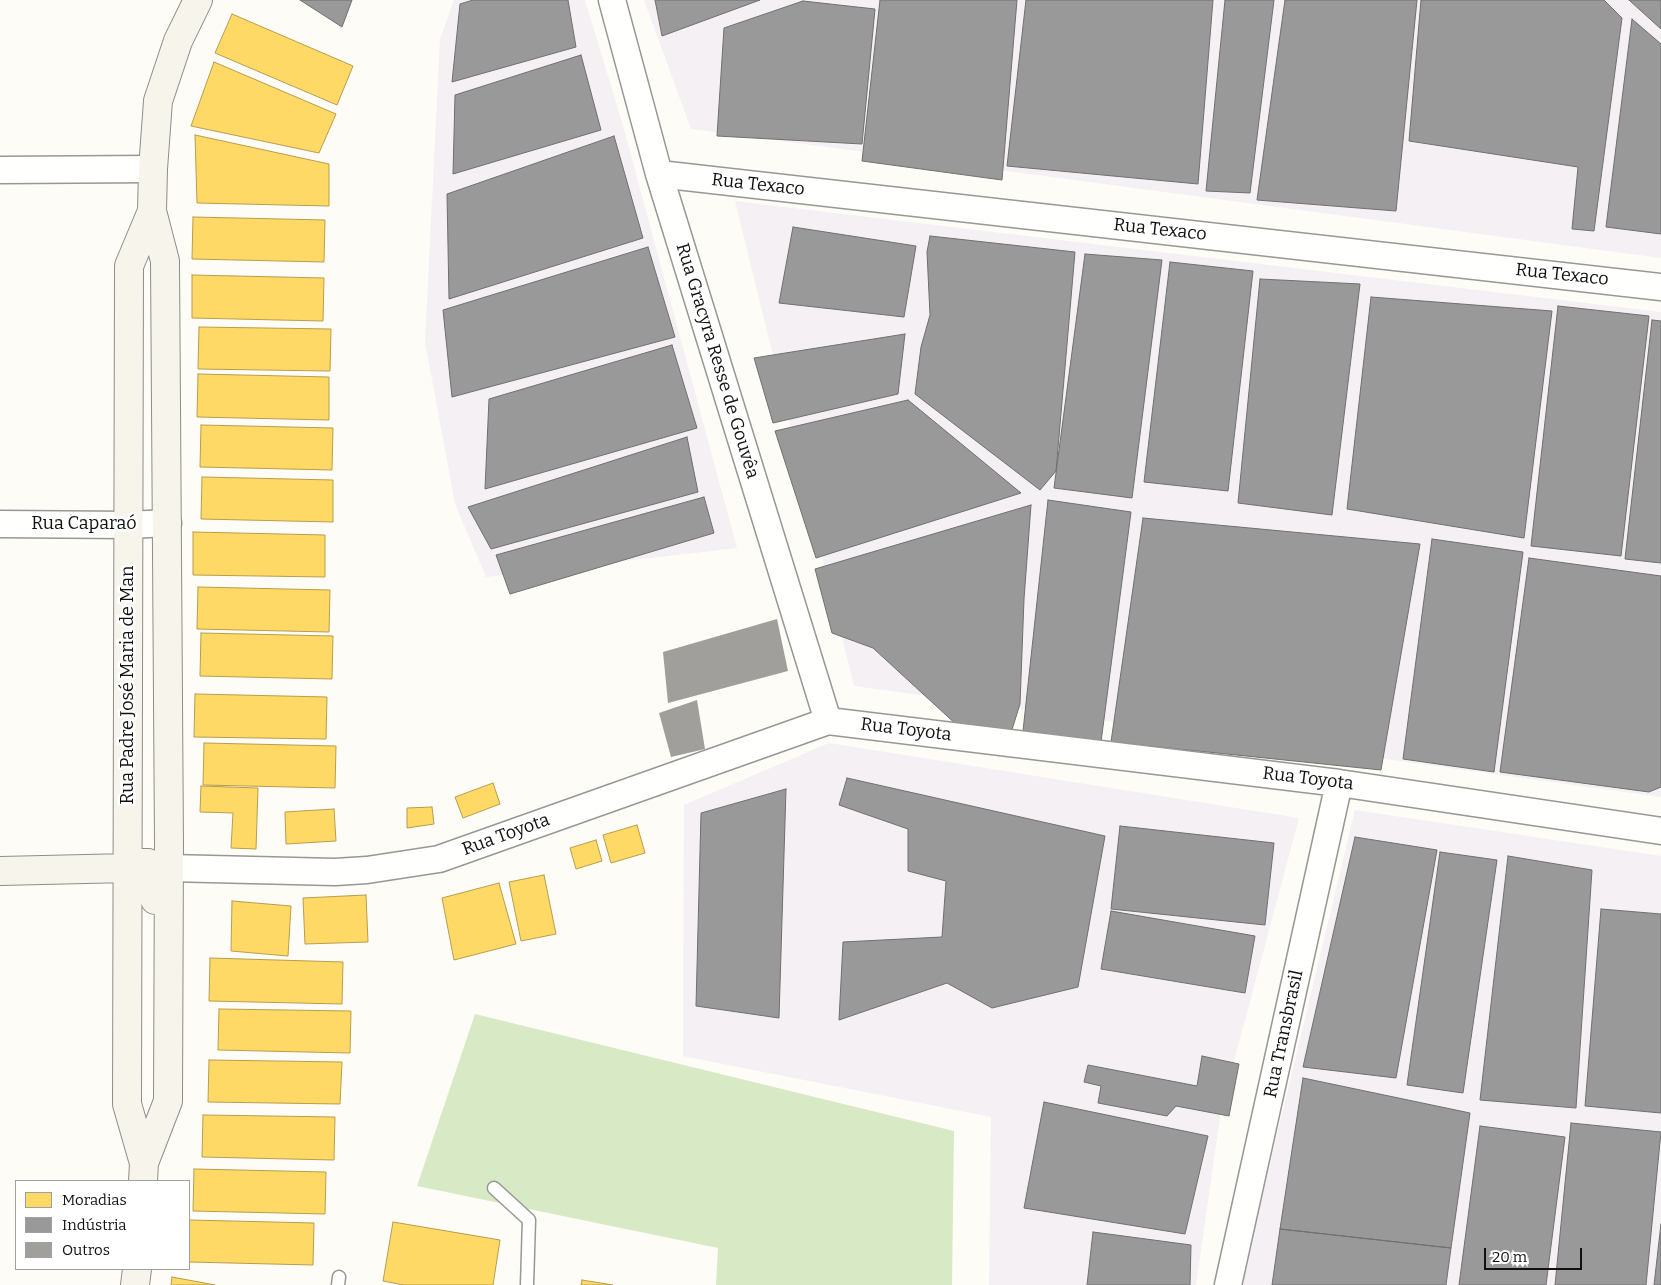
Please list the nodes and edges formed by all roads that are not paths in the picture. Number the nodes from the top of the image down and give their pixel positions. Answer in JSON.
{"nodes":[{"id":1,"x":198,"y":0,"type":"edge"},
{"id":2,"x":612,"y":0,"type":"edge"},
{"id":3,"x":153,"y":169,"type":"junction"},
{"id":4,"x":0,"y":170,"type":"edge"},
{"id":5,"x":659,"y":174,"type":"junction"},
{"id":6,"x":152,"y":211,"type":"junction"},
{"id":7,"x":1661,"y":287,"type":"edge"},
{"id":8,"x":168,"y":523,"type":"junction"},
{"id":9,"x":0,"y":524,"type":"edge"},
{"id":10,"x":129,"y":525,"type":"junction"},
{"id":11,"x":828,"y":721,"type":"junction"},
{"id":12,"x":1339,"y":783,"type":"junction"},
{"id":13,"x":1661,"y":831,"type":"edge"},
{"id":14,"x":128,"y":868,"type":"junction"},
{"id":15,"x":169,"y":868,"type":"junction"},
{"id":16,"x":0,"y":871,"type":"edge"},
{"id":17,"x":162,"y":1116,"type":"junction"},
{"id":18,"x":143,"y":1172,"type":"edge"},
{"id":19,"x":494,"y":1188,"type":"dead end"},
{"id":20,"x":136,"y":1270,"type":"edge"},
{"id":21,"x":135,"y":1285,"type":"edge"},
{"id":22,"x":527,"y":1285,"type":"edge"},
{"id":23,"x":1228,"y":1285,"type":"edge"}],
"edges":[{"from":1,"to":3,"type":"street","name":"Rua Padre José Maria de Man"},
{"from":2,"to":5,"type":"street","name":"Rua Gracyra Resse de Gouvêa"},
{"from":3,"to":4,"type":"street"},
{"from":3,"to":6,"type":"street","name":"Rua Padre José Maria de Man"},
{"from":5,"to":7,"type":"street","name":"Rua Texaco"},
{"from":5,"to":11,"type":"street","name":"Rua Gracyra Resse de Gouvêa"},
{"from":6,"to":8,"type":"street","name":"Rua Padre José Maria de Man"},
{"from":6,"to":10,"type":"street","name":"Rua Padre José Maria de Man"},
{"from":8,"to":10,"type":"street","name":"Rua Caparaó"},
{"from":8,"to":15,"type":"street","name":"Rua Padre José Maria de Man"},
{"from":9,"to":10,"type":"street","name":"Rua Caparaó"},
{"from":10,"to":14,"type":"street","name":"Rua Padre José Maria de Man"},
{"from":11,"to":12,"type":"street","name":"Rua Toyota"},
{"from":11,"to":15,"type":"street","name":"Rua Toyota"},
{"from":12,"to":13,"type":"street","name":"Rua Toyota"},
{"from":12,"to":23,"type":"street","name":"Rua Transbrasil"},
{"from":14,"to":16,"type":"street"},
{"from":14,"to":17,"type":"street"},
{"from":14,"to":18,"type":"street","name":"Rua Padre José Maria de Man"},
{"from":15,"to":17,"type":"street","name":"Rua Padre José Maria de Man"},
{"from":17,"to":18,"type":"street","name":"Rua Padre José Maria de Man"},
{"from":19,"to":22,"type":"lane"},
{"from":20,"to":21,"type":"street"}]}
